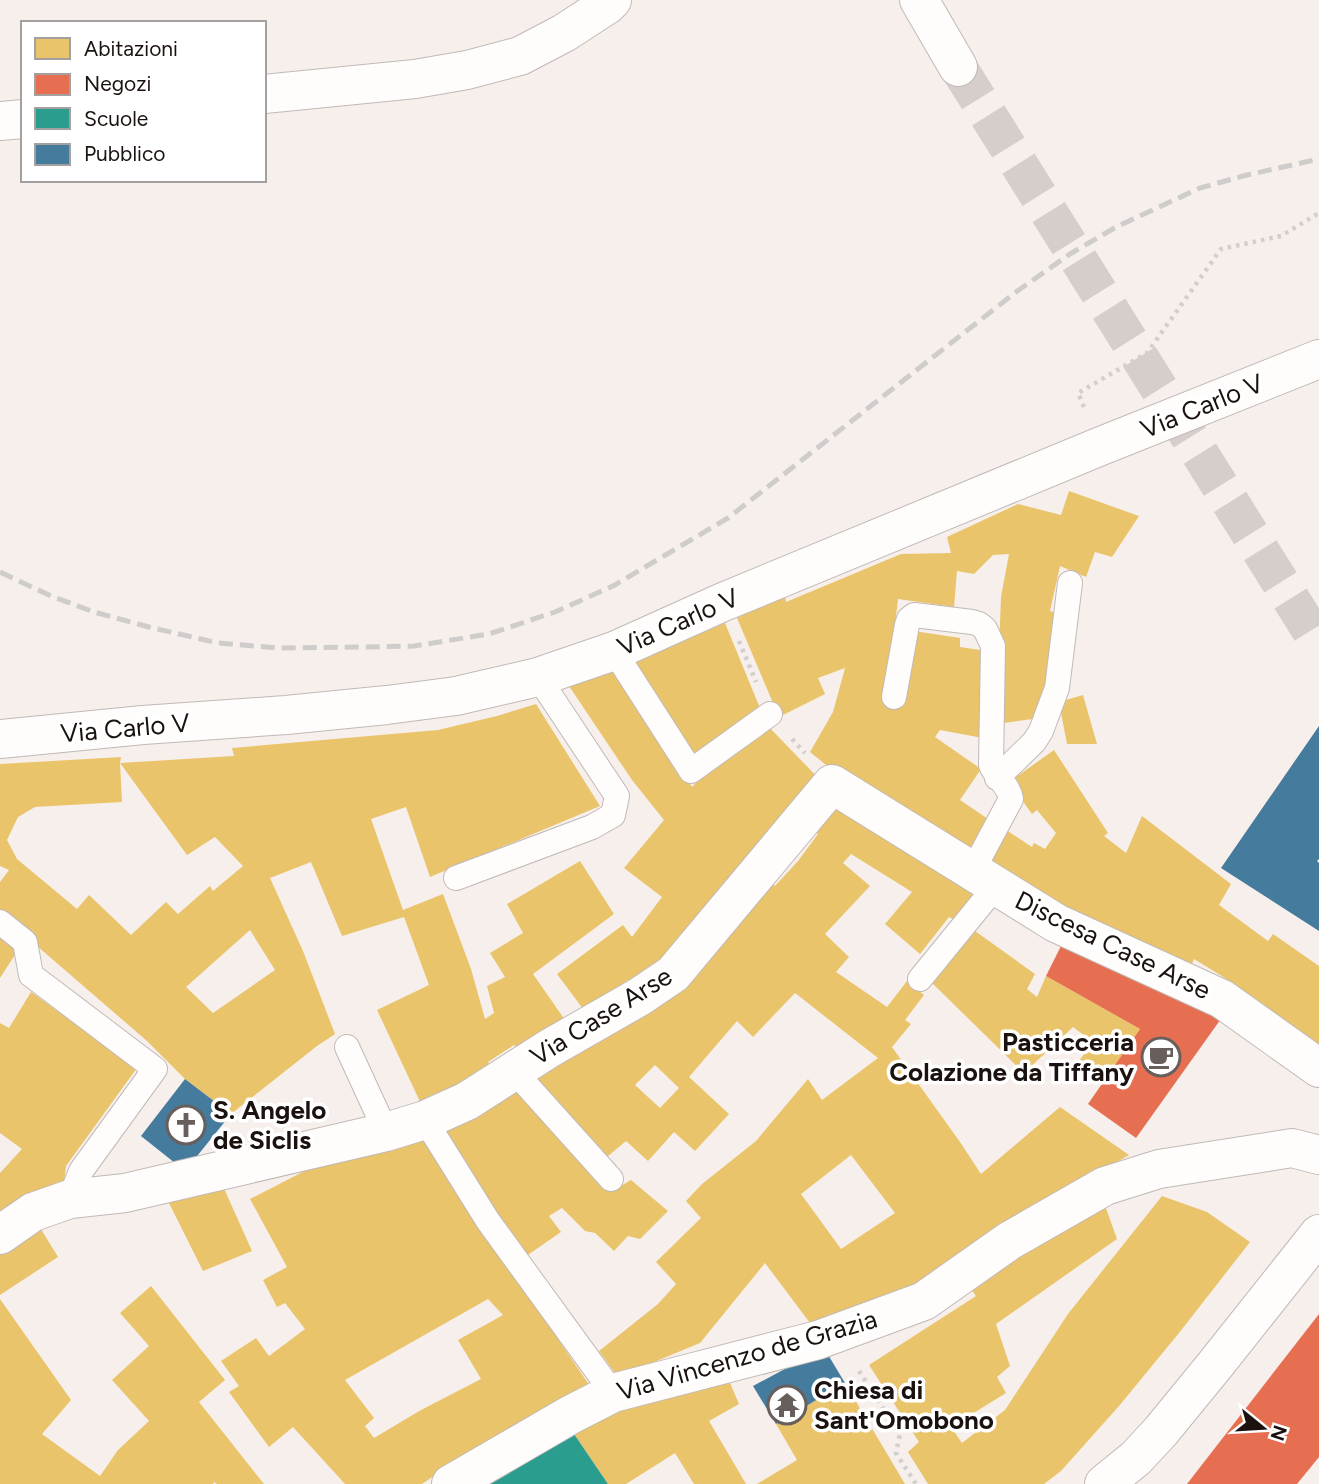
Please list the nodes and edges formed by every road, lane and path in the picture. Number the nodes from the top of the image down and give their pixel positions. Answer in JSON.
{"nodes":[{"id":1,"x":612,"y":0,"type":"edge"},
{"id":2,"x":919,"y":0,"type":"edge"},
{"id":3,"x":958,"y":66,"type":"tunnel mouth"},
{"id":4,"x":266,"y":94,"type":"edge"},
{"id":5,"x":21,"y":119,"type":"edge"},
{"id":6,"x":0,"y":121,"type":"edge"},
{"id":7,"x":1319,"y":213,"type":"edge"},
{"id":8,"x":1319,"y":359,"type":"edge"},
{"id":9,"x":1084,"y":408,"type":"dead end"},
{"id":10,"x":1070,"y":583,"type":"dead end"},
{"id":11,"x":614,"y":652,"type":"junction"},
{"id":12,"x":538,"y":677,"type":"junction"},
{"id":13,"x":894,"y":697,"type":"dead end"},
{"id":14,"x":770,"y":714,"type":"dead end"},
{"id":15,"x":0,"y":739,"type":"edge"},
{"id":16,"x":998,"y":778,"type":"junction"},
{"id":17,"x":832,"y":784,"type":"joint"},
{"id":18,"x":456,"y":878,"type":"dead end"},
{"id":19,"x":984,"y":879,"type":"junction"},
{"id":20,"x":0,"y":922,"type":"edge"},
{"id":21,"x":920,"y":979,"type":"dead end"},
{"id":22,"x":347,"y":1048,"type":"dead end"},
{"id":23,"x":1319,"y":1068,"type":"edge"},
{"id":24,"x":514,"y":1071,"type":"junction"},
{"id":25,"x":425,"y":1120,"type":"junction"},
{"id":26,"x":386,"y":1132,"type":"junction"},
{"id":27,"x":1319,"y":1155,"type":"edge"},
{"id":28,"x":611,"y":1179,"type":"dead end"},
{"id":29,"x":70,"y":1199,"type":"junction"},
{"id":30,"x":1319,"y":1234,"type":"edge"},
{"id":31,"x":0,"y":1235,"type":"edge"},
{"id":32,"x":856,"y":1366,"type":"dead end"},
{"id":33,"x":613,"y":1393,"type":"junction"},
{"id":34,"x":1144,"y":1471,"type":"edge"},
{"id":35,"x":451,"y":1484,"type":"edge"},
{"id":36,"x":916,"y":1484,"type":"edge"},
{"id":37,"x":1104,"y":1484,"type":"edge"}],
"edges":[{"from":1,"to":4,"type":"street"},
{"from":2,"to":3,"type":"street"},
{"from":5,"to":6,"type":"street"},
{"from":7,"to":9,"type":"path"},
{"from":8,"to":11,"type":"street","name":"Via Carlo V"},
{"from":10,"to":16,"type":"lane"},
{"from":11,"to":12,"type":"street","name":"Via Carlo V"},
{"from":11,"to":14,"type":"lane"},
{"from":12,"to":15,"type":"street","name":"Via Carlo V"},
{"from":12,"to":18,"type":"lane"},
{"from":13,"to":16,"type":"lane"},
{"from":16,"to":19,"type":"lane"},
{"from":17,"to":19,"type":"street","name":"Discesa Case Arse"},
{"from":17,"to":24,"type":"street","name":"Via Case Arse"},
{"from":19,"to":21,"type":"lane"},
{"from":19,"to":23,"type":"street","name":"Discesa Case Arse"},
{"from":20,"to":29,"type":"lane"},
{"from":22,"to":26,"type":"lane"},
{"from":24,"to":25,"type":"street","name":"Via Case Arse"},
{"from":24,"to":28,"type":"lane"},
{"from":25,"to":26,"type":"street","name":"Via Case Arse"},
{"from":25,"to":33,"type":"lane"},
{"from":26,"to":29,"type":"street","name":"Via Case Arse"},
{"from":27,"to":33,"type":"street","name":"Via Vincenzo de Grazia"},
{"from":29,"to":31,"type":"street","name":"Via Case Arse"},
{"from":30,"to":34,"type":"street"},
{"from":32,"to":36,"type":"path"},
{"from":33,"to":35,"type":"street","name":"Via Vincenzo de Grazia"},
{"from":34,"to":37,"type":"street"}]}
